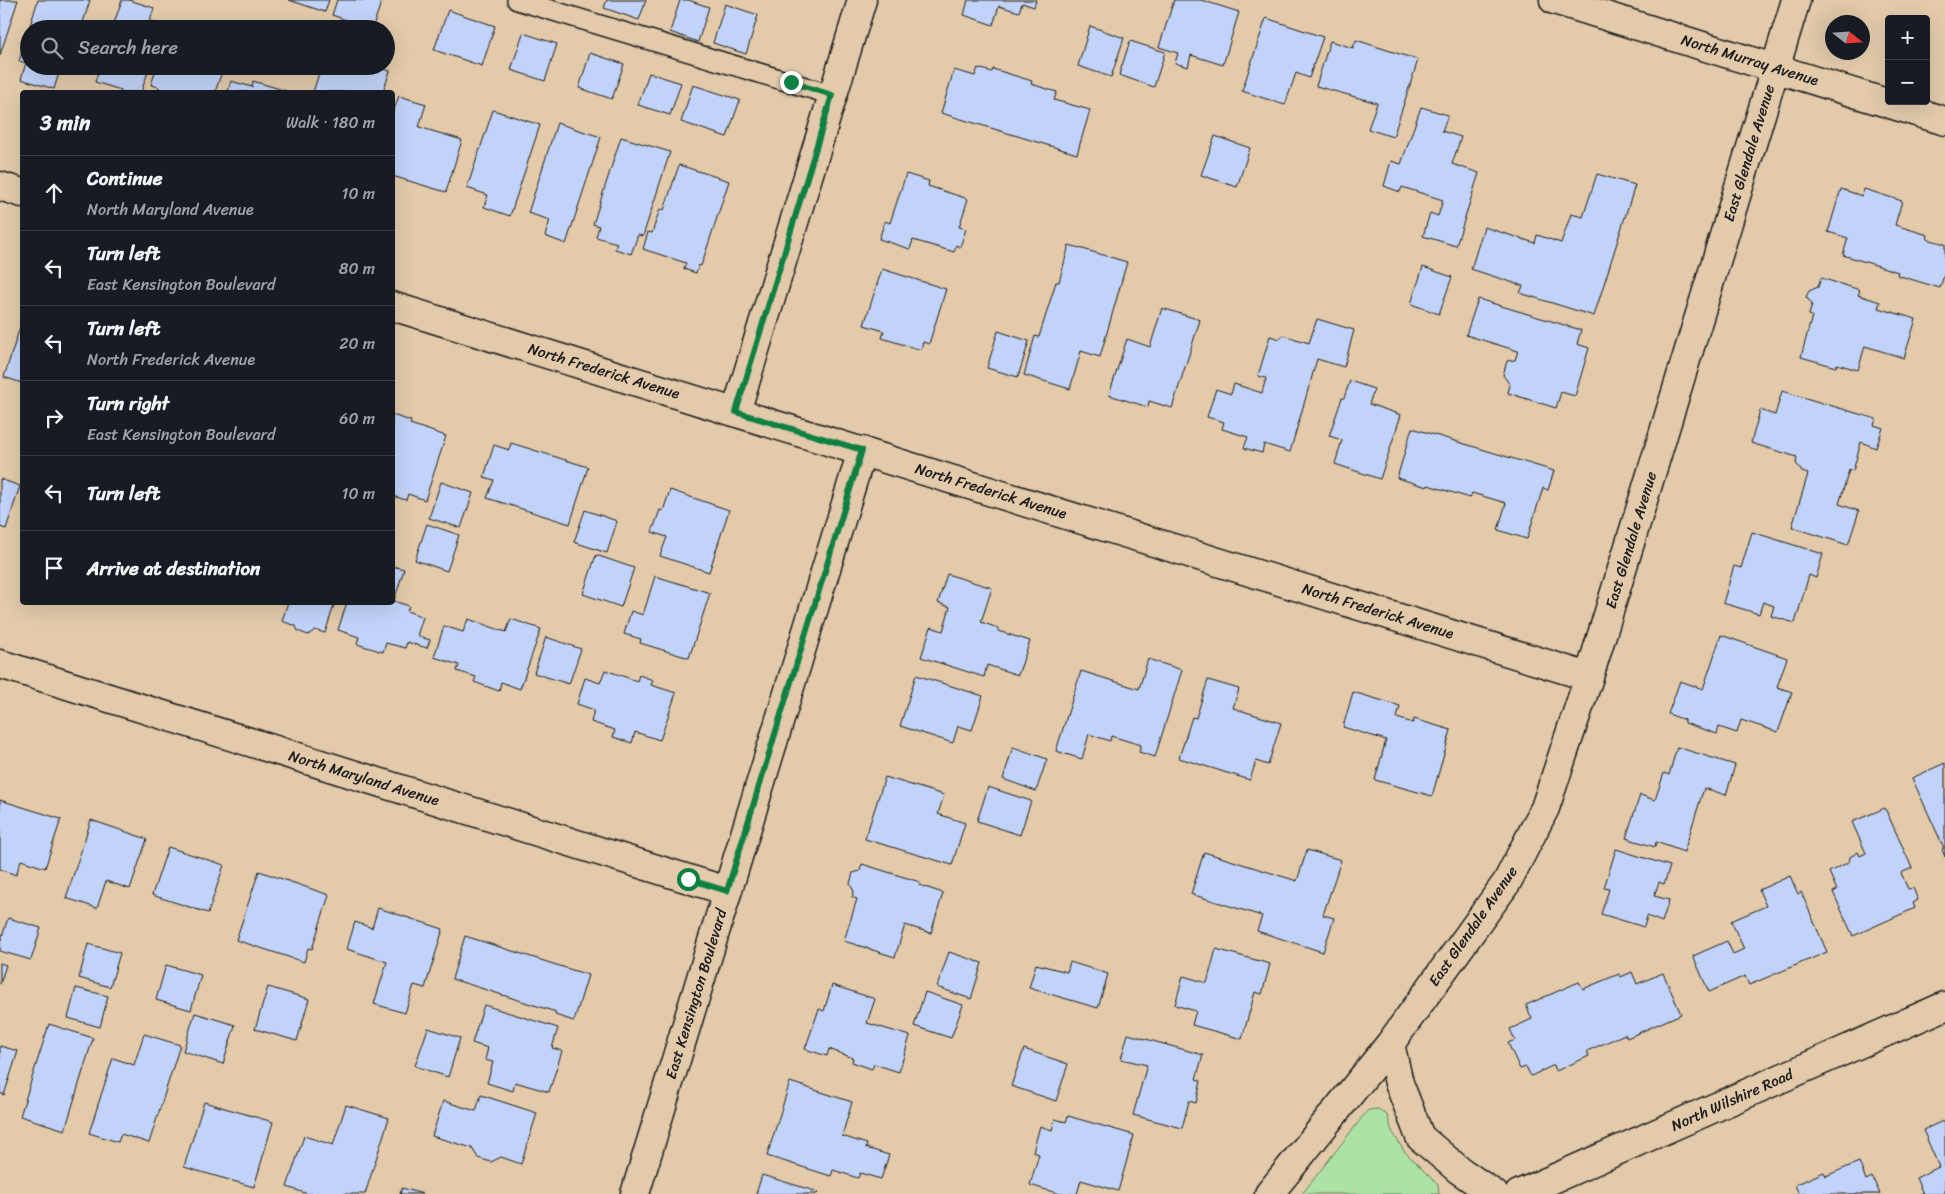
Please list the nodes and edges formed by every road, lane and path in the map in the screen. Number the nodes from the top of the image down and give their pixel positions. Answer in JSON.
{"nodes":[{"id":1,"x":517,"y":0,"type":"edge"},
{"id":2,"x":862,"y":0,"type":"edge"},
{"id":3,"x":1554,"y":0,"type":"edge"},
{"id":4,"x":1796,"y":0,"type":"edge"},
{"id":5,"x":1775,"y":68,"type":"junction"},
{"id":6,"x":832,"y":95,"type":"junction"},
{"id":7,"x":1945,"y":121,"type":"edge"},
{"id":8,"x":0,"y":186,"type":"edge"},
{"id":9,"x":20,"y":192,"type":"edge"},
{"id":10,"x":395,"y":307,"type":"edge"},
{"id":11,"x":736,"y":412,"type":"junction"},
{"id":12,"x":862,"y":450,"type":"junction"},
{"id":13,"x":0,"y":664,"type":"edge"},
{"id":14,"x":1589,"y":677,"type":"junction"},
{"id":15,"x":727,"y":891,"type":"junction"},
{"id":16,"x":1945,"y":1006,"type":"edge"},
{"id":17,"x":1390,"y":1044,"type":"junction"},
{"id":18,"x":635,"y":1194,"type":"edge"},
{"id":19,"x":1269,"y":1194,"type":"edge"},
{"id":20,"x":1494,"y":1194,"type":"edge"},
{"id":21,"x":1519,"y":1194,"type":"edge"}],
"edges":[{"from":1,"to":6,"type":"lane"},
{"from":2,"to":6,"type":"street"},
{"from":3,"to":5,"type":"street","name":"North Murray Avenue"},
{"from":4,"to":5,"type":"street","name":"East Glendale Avenue"},
{"from":5,"to":7,"type":"street","name":"North Murray Avenue"},
{"from":5,"to":14,"type":"street","name":"East Glendale Avenue"},
{"from":6,"to":11,"type":"street"},
{"from":8,"to":9,"type":"street"},
{"from":10,"to":11,"type":"street","name":"North Frederick Avenue"},
{"from":11,"to":12,"type":"street","name":"North Frederick Avenue"},
{"from":12,"to":14,"type":"street","name":"North Frederick Avenue"},
{"from":12,"to":15,"type":"street","name":"East Kensington Boulevard"},
{"from":13,"to":15,"type":"street","name":"North Maryland Avenue"},
{"from":14,"to":17,"type":"street","name":"East Glendale Avenue"},
{"from":15,"to":18,"type":"street","name":"East Kensington Boulevard"},
{"from":16,"to":21,"type":"street","name":"North Wilshire Road"},
{"from":17,"to":19,"type":"street","name":"East Glendale Avenue"},
{"from":17,"to":20,"type":"street"}]}
